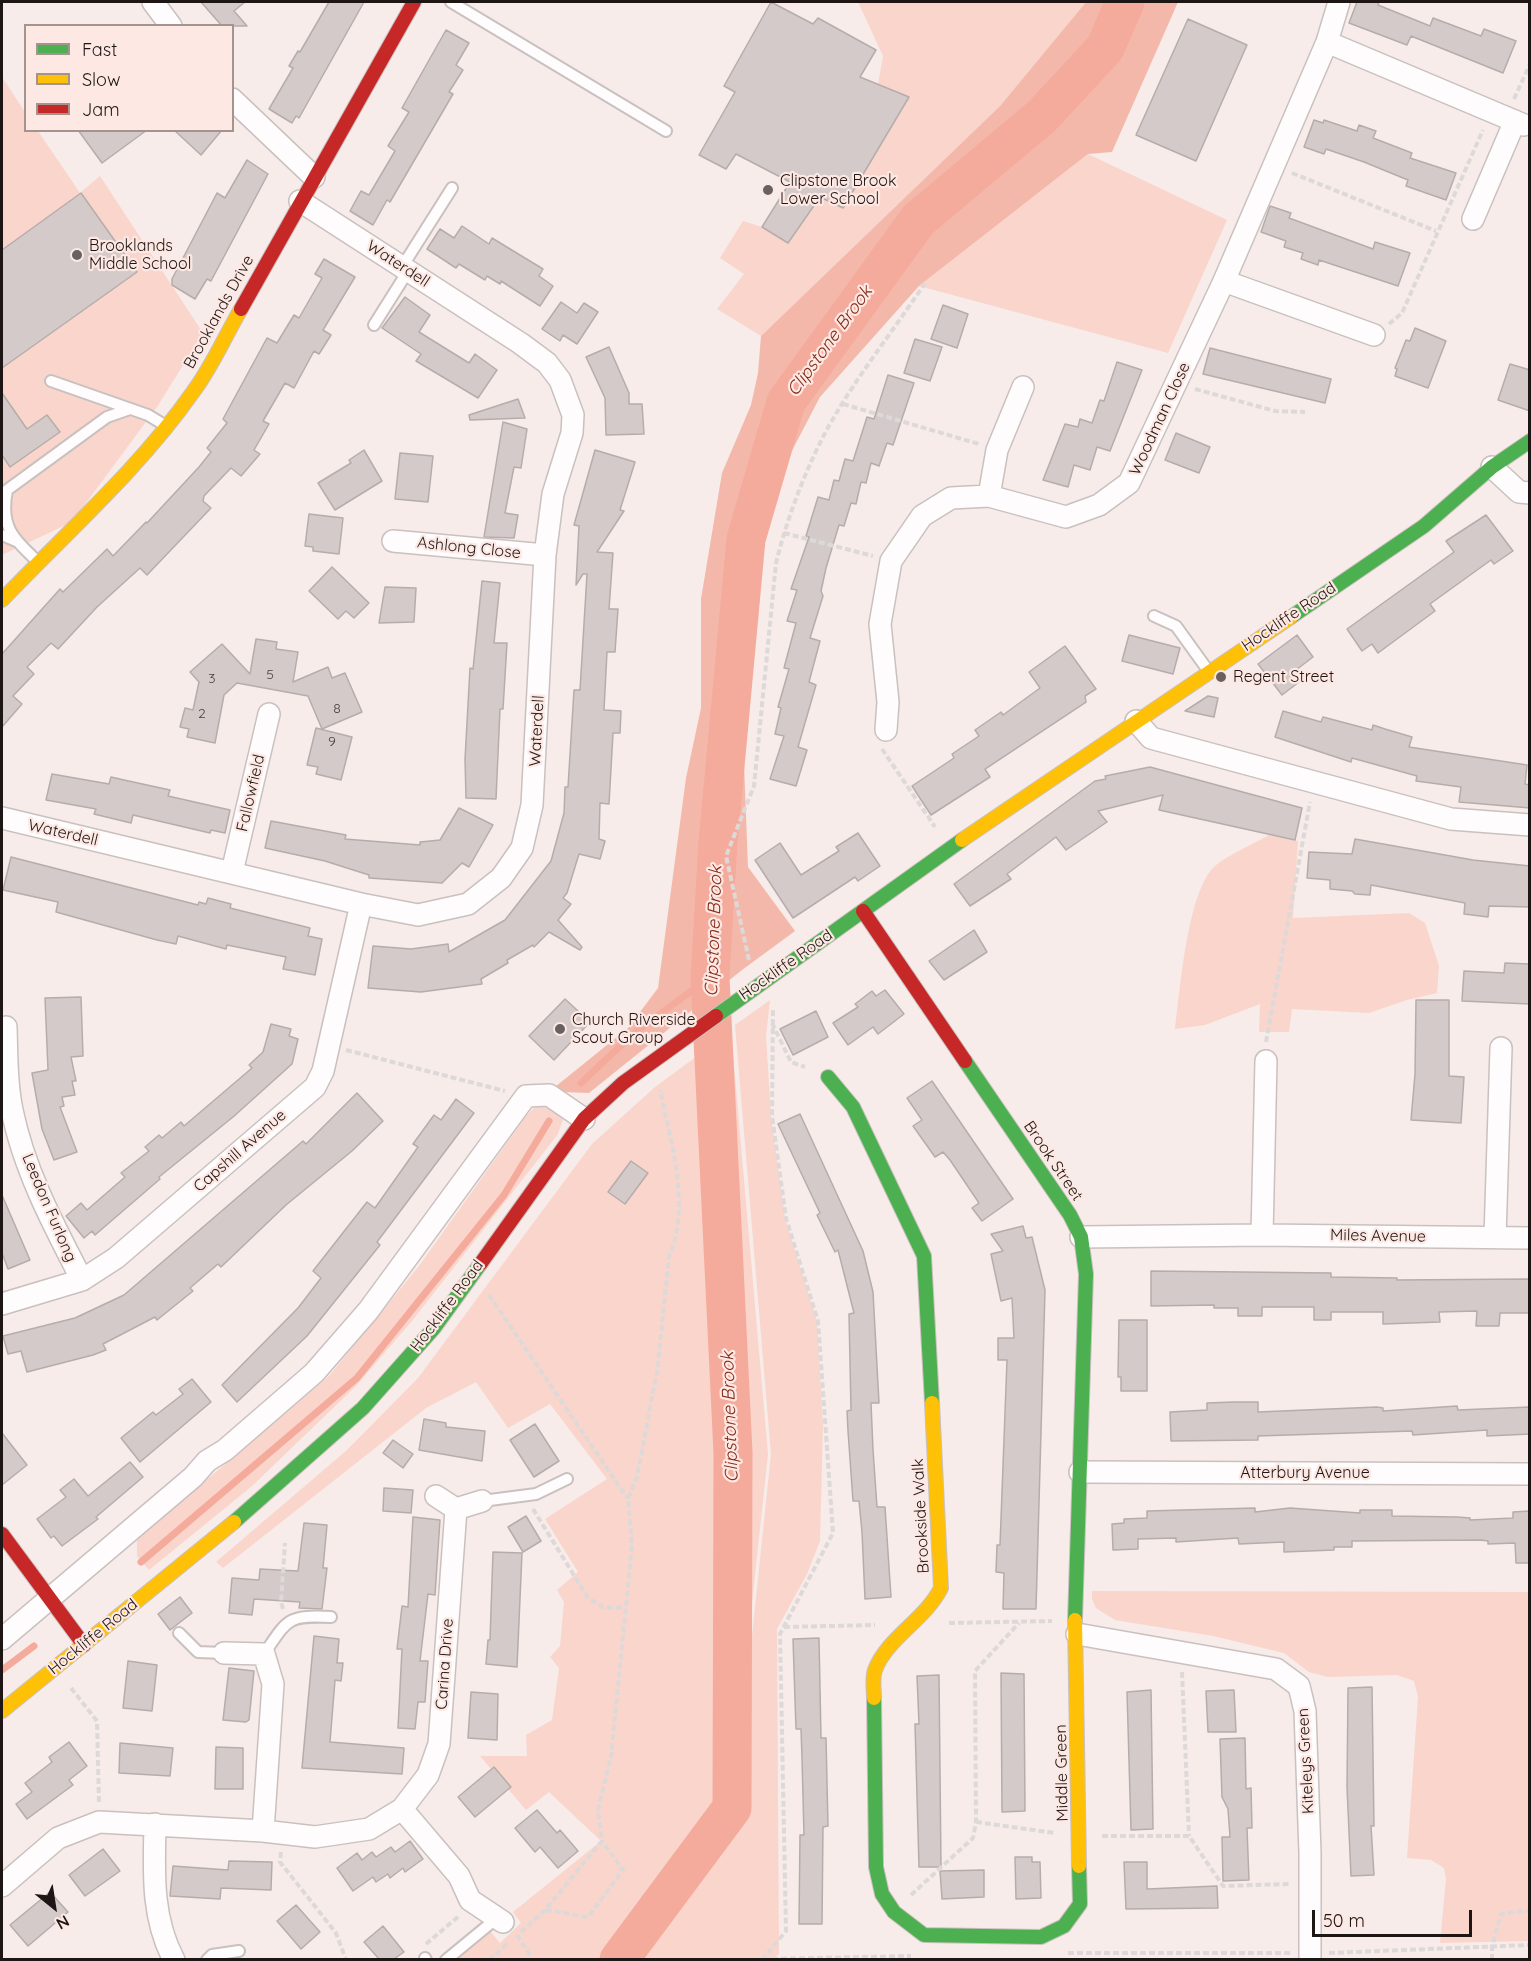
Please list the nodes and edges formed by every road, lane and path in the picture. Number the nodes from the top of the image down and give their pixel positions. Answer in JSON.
{"nodes":[{"id":1,"x":153,"y":2,"type":"edge"},
{"id":2,"x":414,"y":2,"type":"edge"},
{"id":3,"x":451,"y":2,"type":"edge"},
{"id":4,"x":1339,"y":2,"type":"edge"},
{"id":5,"x":170,"y":24,"type":"edge"},
{"id":6,"x":1327,"y":42,"type":"junction"},
{"id":7,"x":234,"y":101,"type":"edge"},
{"id":8,"x":666,"y":131,"type":"dead end"},
{"id":9,"x":1272,"y":165,"type":"junction"},
{"id":10,"x":314,"y":177,"type":"junction"},
{"id":11,"x":452,"y":188,"type":"dead end"},
{"id":12,"x":300,"y":201,"type":"junction"},
{"id":13,"x":1473,"y":219,"type":"dead end"},
{"id":14,"x":405,"y":269,"type":"junction"},
{"id":15,"x":1224,"y":281,"type":"junction"},
{"id":16,"x":925,"y":283,"type":"dead end"},
{"id":17,"x":374,"y":324,"type":"dead end"},
{"id":18,"x":1374,"y":335,"type":"joint"},
{"id":19,"x":51,"y":381,"type":"dead end"},
{"id":20,"x":1177,"y":384,"type":"junction"},
{"id":21,"x":1023,"y":387,"type":"dead end"},
{"id":22,"x":843,"y":404,"type":"junction"},
{"id":23,"x":130,"y":409,"type":"junction"},
{"id":24,"x":1305,"y":412,"type":"dead end"},
{"id":25,"x":169,"y":427,"type":"junction"},
{"id":26,"x":1530,"y":441,"type":"edge"},
{"id":27,"x":997,"y":450,"type":"junction"},
{"id":28,"x":1492,"y":466,"type":"junction"},
{"id":29,"x":4,"y":492,"type":"edge"},
{"id":30,"x":1530,"y":493,"type":"edge"},
{"id":31,"x":989,"y":496,"type":"junction"},
{"id":32,"x":784,"y":533,"type":"junction"},
{"id":33,"x":2,"y":535,"type":"edge"},
{"id":34,"x":16,"y":541,"type":"junction"},
{"id":35,"x":393,"y":541,"type":"dead end"},
{"id":36,"x":545,"y":555,"type":"junction"},
{"id":37,"x":38,"y":561,"type":"junction"},
{"id":38,"x":891,"y":561,"type":"junction"},
{"id":39,"x":2,"y":600,"type":"edge"},
{"id":40,"x":1154,"y":616,"type":"dead end"},
{"id":41,"x":1209,"y":671,"type":"junction"},
{"id":42,"x":269,"y":714,"type":"dead end"},
{"id":43,"x":1136,"y":721,"type":"junction"},
{"id":44,"x":886,"y":730,"type":"joint"},
{"id":45,"x":1314,"y":781,"type":"junction"},
{"id":46,"x":2,"y":818,"type":"edge"},
{"id":47,"x":1530,"y":825,"type":"edge"},
{"id":48,"x":936,"y":830,"type":"dead end"},
{"id":49,"x":232,"y":872,"type":"junction"},
{"id":50,"x":361,"y":904,"type":"junction"},
{"id":51,"x":863,"y":910,"type":"junction"},
{"id":52,"x":764,"y":982,"type":"junction"},
{"id":53,"x":771,"y":1022,"type":"junction"},
{"id":54,"x":11,"y":1027,"type":"edge"},
{"id":55,"x":329,"y":1046,"type":"junction"},
{"id":56,"x":1501,"y":1048,"type":"dead end"},
{"id":57,"x":1266,"y":1061,"type":"joint"},
{"id":58,"x":828,"y":1077,"type":"joint"},
{"id":59,"x":660,"y":1086,"type":"dead end"},
{"id":60,"x":526,"y":1096,"type":"junction"},
{"id":61,"x":584,"y":1119,"type":"junction"},
{"id":62,"x":1262,"y":1235,"type":"junction"},
{"id":63,"x":1081,"y":1237,"type":"junction"},
{"id":64,"x":1495,"y":1238,"type":"junction"},
{"id":65,"x":1530,"y":1238,"type":"edge"},
{"id":66,"x":82,"y":1280,"type":"junction"},
{"id":67,"x":488,"y":1293,"type":"dead end"},
{"id":68,"x":2,"y":1304,"type":"edge"},
{"id":69,"x":1080,"y":1472,"type":"junction"},
{"id":70,"x":1530,"y":1474,"type":"edge"},
{"id":71,"x":567,"y":1479,"type":"dead end"},
{"id":72,"x":525,"y":1495,"type":"junction"},
{"id":73,"x":436,"y":1496,"type":"dead end"},
{"id":74,"x":628,"y":1499,"type":"junction"},
{"id":75,"x":482,"y":1501,"type":"joint"},
{"id":76,"x":456,"y":1509,"type":"junction"},
{"id":77,"x":2,"y":1534,"type":"edge"},
{"id":78,"x":285,"y":1543,"type":"dead end"},
{"id":79,"x":50,"y":1596,"type":"junction"},
{"id":80,"x":625,"y":1608,"type":"junction"},
{"id":81,"x":331,"y":1617,"type":"dead end"},
{"id":82,"x":286,"y":1622,"type":"junction"},
{"id":83,"x":1019,"y":1623,"type":"dead end"},
{"id":84,"x":179,"y":1633,"type":"dead end"},
{"id":85,"x":1077,"y":1634,"type":"junction"},
{"id":86,"x":2,"y":1639,"type":"edge"},
{"id":87,"x":84,"y":1645,"type":"junction"},
{"id":88,"x":1182,"y":1651,"type":"junction"},
{"id":89,"x":224,"y":1653,"type":"joint"},
{"id":90,"x":264,"y":1654,"type":"junction"},
{"id":91,"x":66,"y":1681,"type":"dead end"},
{"id":92,"x":2,"y":1711,"type":"edge"},
{"id":93,"x":402,"y":1809,"type":"junction"},
{"id":94,"x":99,"y":1822,"type":"junction"},
{"id":95,"x":976,"y":1822,"type":"junction"},
{"id":96,"x":155,"y":1824,"type":"junction"},
{"id":97,"x":273,"y":1832,"type":"junction"},
{"id":98,"x":1080,"y":1836,"type":"junction"},
{"id":99,"x":1189,"y":1836,"type":"junction"},
{"id":100,"x":602,"y":1841,"type":"junction"},
{"id":101,"x":1310,"y":1884,"type":"junction"},
{"id":102,"x":2,"y":1886,"type":"edge"},
{"id":103,"x":470,"y":1900,"type":"junction"},
{"id":104,"x":545,"y":1910,"type":"junction"},
{"id":105,"x":1530,"y":1910,"type":"edge"},
{"id":106,"x":894,"y":1912,"type":"junction"},
{"id":107,"x":506,"y":1925,"type":"junction"},
{"id":108,"x":924,"y":1935,"type":"joint"},
{"id":109,"x":1530,"y":1945,"type":"edge"},
{"id":110,"x":1492,"y":1946,"type":"junction"},
{"id":111,"x":239,"y":1951,"type":"dead end"},
{"id":112,"x":1188,"y":1953,"type":"dead end"},
{"id":113,"x":423,"y":1956,"type":"edge"},
{"id":114,"x":1310,"y":1956,"type":"edge"},
{"id":115,"x":174,"y":1959,"type":"edge"},
{"id":116,"x":207,"y":1959,"type":"edge"},
{"id":117,"x":346,"y":1959,"type":"edge"},
{"id":118,"x":446,"y":1959,"type":"edge"},
{"id":119,"x":489,"y":1959,"type":"edge"},
{"id":120,"x":533,"y":1959,"type":"edge"},
{"id":121,"x":762,"y":1959,"type":"edge"},
{"id":122,"x":1189,"y":1959,"type":"edge"},
{"id":123,"x":1492,"y":1959,"type":"edge"}],
"edges":[{"from":1,"to":5,"type":"street"},
{"from":2,"to":10,"type":"street","name":"Brooklands Drive"},
{"from":3,"to":8,"type":"lane"},
{"from":4,"to":6,"type":"street","name":"Woodman Close"},
{"from":6,"to":9,"type":"street","name":"Woodman Close"},
{"from":6,"to":13,"type":"street"},
{"from":7,"to":10,"type":"street"},
{"from":9,"to":15,"type":"street","name":"Woodman Close"},
{"from":9,"to":18,"type":"path"},
{"from":10,"to":12,"type":"street","name":"Brooklands Drive"},
{"from":11,"to":14,"type":"lane"},
{"from":12,"to":14,"type":"street","name":"Waterdell"},
{"from":12,"to":25,"type":"street","name":"Brooklands Drive"},
{"from":14,"to":17,"type":"lane"},
{"from":14,"to":36,"type":"street","name":"Waterdell"},
{"from":15,"to":18,"type":"street"},
{"from":15,"to":20,"type":"street","name":"Woodman Close"},
{"from":16,"to":22,"type":"path"},
{"from":19,"to":23,"type":"lane"},
{"from":20,"to":24,"type":"path"},
{"from":20,"to":31,"type":"street","name":"Woodman Close"},
{"from":21,"to":27,"type":"street"},
{"from":22,"to":27,"type":"path"},
{"from":22,"to":32,"type":"path"},
{"from":23,"to":25,"type":"lane"},
{"from":23,"to":29,"type":"lane"},
{"from":25,"to":37,"type":"street","name":"Brooklands Drive"},
{"from":26,"to":28,"type":"street","name":"Hockliffe Road"},
{"from":27,"to":31,"type":"street"},
{"from":28,"to":30,"type":"street"},
{"from":28,"to":41,"type":"street","name":"Hockliffe Road"},
{"from":29,"to":34,"type":"lane"},
{"from":31,"to":38,"type":"street","name":"Woodman Close"},
{"from":32,"to":38,"type":"path"},
{"from":32,"to":52,"type":"path"},
{"from":33,"to":34,"type":"lane"},
{"from":34,"to":37,"type":"lane"},
{"from":35,"to":36,"type":"street","name":"Ashlong Close"},
{"from":36,"to":50,"type":"street","name":"Waterdell"},
{"from":37,"to":39,"type":"street","name":"Brooklands Drive"},
{"from":38,"to":44,"type":"street","name":"Woodman Close"},
{"from":40,"to":41,"type":"lane"},
{"from":41,"to":43,"type":"street","name":"Hockliffe Road"},
{"from":42,"to":49,"type":"street","name":"Fallowfield"},
{"from":43,"to":45,"type":"street"},
{"from":43,"to":51,"type":"street","name":"Hockliffe Road"},
{"from":44,"to":48,"type":"path"},
{"from":45,"to":47,"type":"street"},
{"from":45,"to":57,"type":"path"},
{"from":46,"to":49,"type":"street","name":"Waterdell"},
{"from":49,"to":50,"type":"street","name":"Waterdell"},
{"from":50,"to":55,"type":"street","name":"Capshill Avenue"},
{"from":51,"to":52,"type":"street","name":"Hockliffe Road"},
{"from":51,"to":63,"type":"street","name":"Brook Street"},
{"from":52,"to":53,"type":"path"},
{"from":52,"to":61,"type":"street","name":"Hockliffe Road"},
{"from":53,"to":58,"type":"path"},
{"from":53,"to":121,"type":"path"},
{"from":54,"to":66,"type":"street","name":"Leedon Furlong"},
{"from":55,"to":60,"type":"path"},
{"from":55,"to":66,"type":"street","name":"Capshill Avenue"},
{"from":56,"to":64,"type":"street"},
{"from":57,"to":62,"type":"street"},
{"from":58,"to":106,"type":"street","name":"Brookside Walk"},
{"from":59,"to":74,"type":"path"},
{"from":60,"to":61,"type":"street"},
{"from":60,"to":79,"type":"street"},
{"from":61,"to":87,"type":"street","name":"Hockliffe Road"},
{"from":62,"to":63,"type":"street","name":"Miles Avenue"},
{"from":62,"to":64,"type":"street","name":"Miles Avenue"},
{"from":63,"to":69,"type":"street","name":"Brook Street"},
{"from":64,"to":65,"type":"street","name":"Miles Avenue"},
{"from":66,"to":68,"type":"street","name":"Capshill Avenue"},
{"from":67,"to":74,"type":"path"},
{"from":69,"to":70,"type":"street","name":"Atterbury Avenue"},
{"from":69,"to":85,"type":"street","name":"Middle Green"},
{"from":71,"to":72,"type":"lane"},
{"from":72,"to":75,"type":"lane"},
{"from":72,"to":80,"type":"path"},
{"from":73,"to":76,"type":"street"},
{"from":74,"to":80,"type":"path"},
{"from":75,"to":76,"type":"street"},
{"from":76,"to":93,"type":"street","name":"Carina Drive"},
{"from":77,"to":79,"type":"street"},
{"from":78,"to":82,"type":"path"},
{"from":79,"to":86,"type":"street"},
{"from":79,"to":87,"type":"street"},
{"from":80,"to":100,"type":"path"},
{"from":81,"to":82,"type":"lane"},
{"from":82,"to":90,"type":"lane"},
{"from":83,"to":95,"type":"path"},
{"from":84,"to":89,"type":"lane"},
{"from":85,"to":88,"type":"street","name":"Kiteleys Green"},
{"from":85,"to":98,"type":"street","name":"Middle Green"},
{"from":87,"to":92,"type":"street","name":"Hockliffe Road"},
{"from":88,"to":99,"type":"path"},
{"from":88,"to":101,"type":"street","name":"Kiteleys Green"},
{"from":89,"to":90,"type":"street"},
{"from":90,"to":97,"type":"street"},
{"from":91,"to":94,"type":"path"},
{"from":93,"to":97,"type":"street","name":"Carina Drive"},
{"from":93,"to":103,"type":"street"},
{"from":94,"to":96,"type":"street","name":"Carina Drive"},
{"from":94,"to":102,"type":"street","name":"Carina Drive"},
{"from":95,"to":98,"type":"path"},
{"from":95,"to":106,"type":"path"},
{"from":96,"to":97,"type":"street","name":"Carina Drive"},
{"from":96,"to":115,"type":"street"},
{"from":97,"to":117,"type":"path"},
{"from":98,"to":99,"type":"path"},
{"from":98,"to":108,"type":"street","name":"Middle Green"},
{"from":99,"to":101,"type":"path"},
{"from":100,"to":104,"type":"path"},
{"from":100,"to":104,"type":"path"},
{"from":101,"to":114,"type":"street","name":"Kiteleys Green"},
{"from":103,"to":107,"type":"street"},
{"from":103,"to":113,"type":"path"},
{"from":104,"to":107,"type":"path"},
{"from":105,"to":110,"type":"path"},
{"from":106,"to":108,"type":"street","name":"Brookside Walk"},
{"from":107,"to":118,"type":"lane"},
{"from":107,"to":119,"type":"path"},
{"from":107,"to":120,"type":"path"},
{"from":109,"to":110,"type":"path"},
{"from":110,"to":114,"type":"path"},
{"from":110,"to":123,"type":"path"},
{"from":111,"to":116,"type":"lane"},
{"from":112,"to":122,"type":"path"}]}
